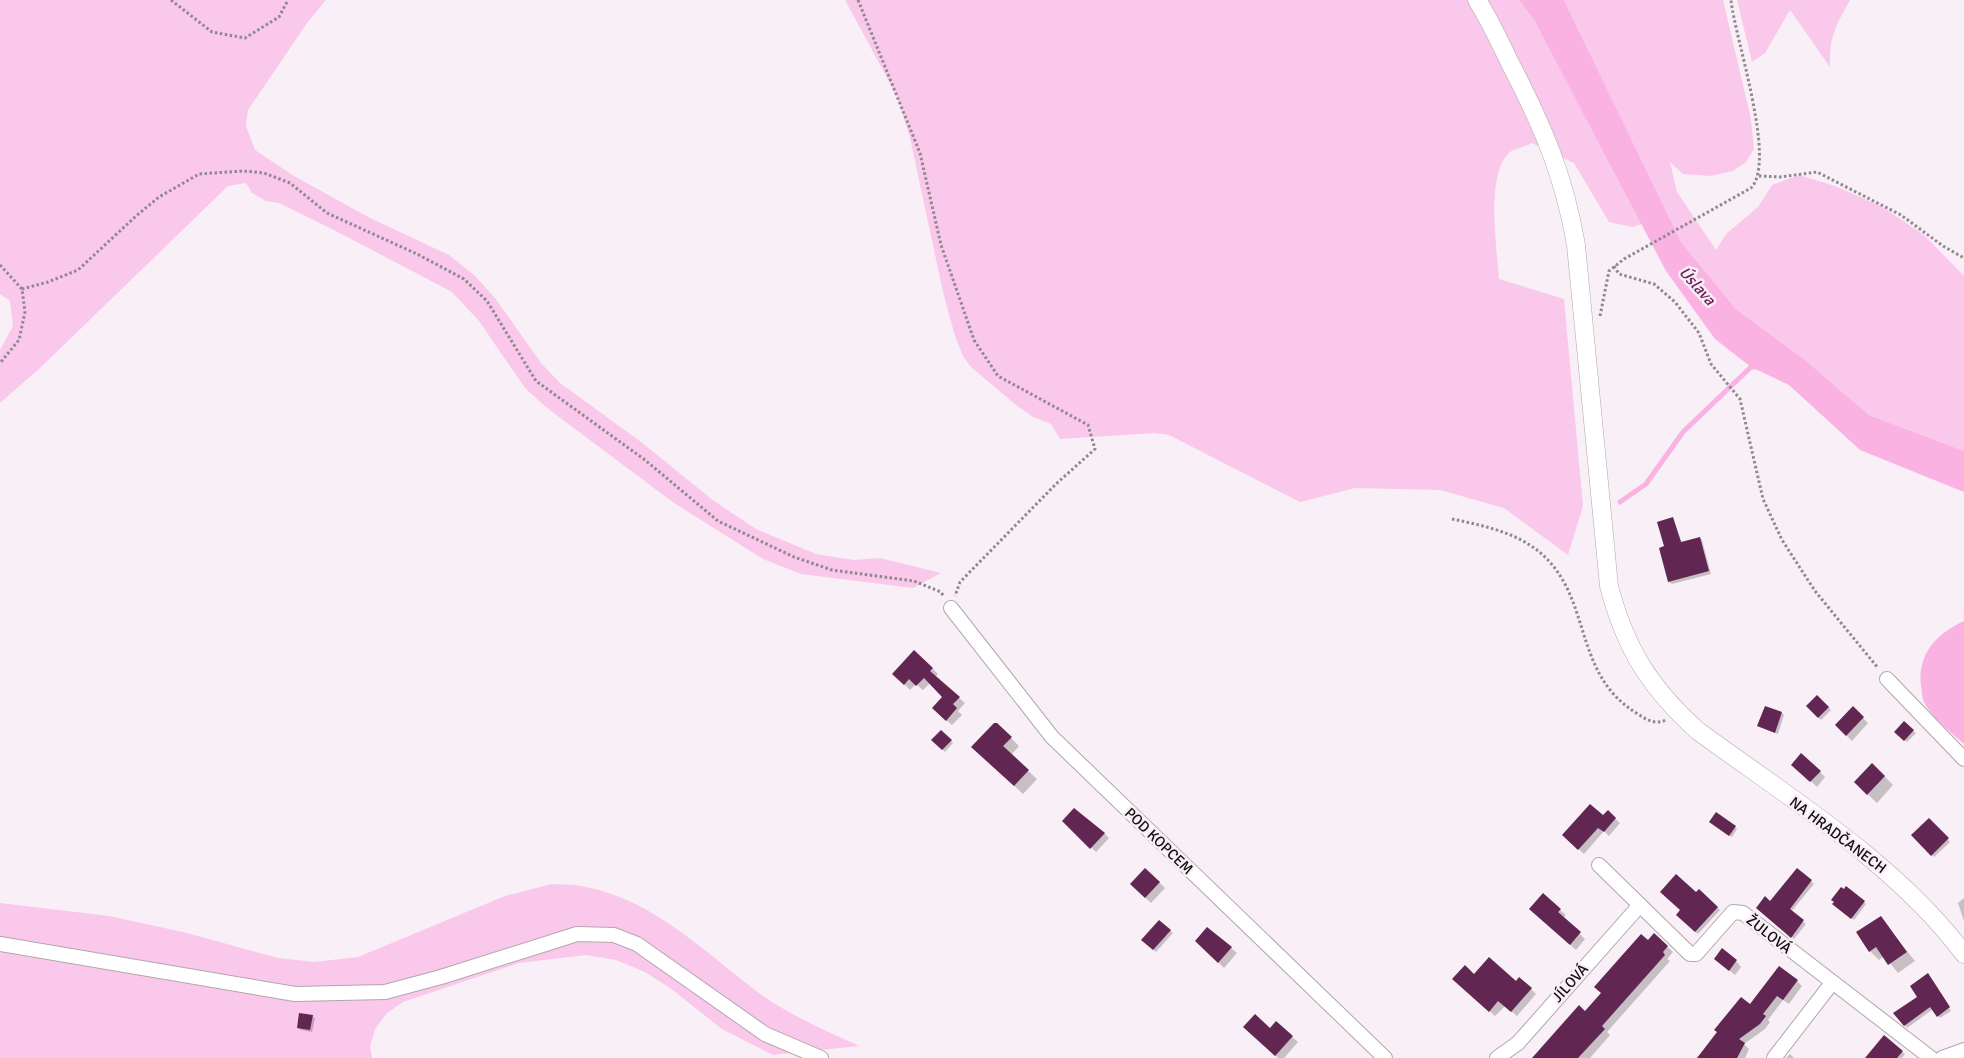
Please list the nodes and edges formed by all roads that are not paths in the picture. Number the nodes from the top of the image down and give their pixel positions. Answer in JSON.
{"nodes":[{"id":1,"x":1477,"y":0,"type":"edge"},
{"id":2,"x":951,"y":608,"type":"road end"},
{"id":3,"x":1887,"y":679,"type":"road end"},
{"id":4,"x":1964,"y":759,"type":"edge"},
{"id":5,"x":1599,"y":865,"type":"dead end"},
{"id":6,"x":1640,"y":905,"type":"junction"},
{"id":7,"x":0,"y":944,"type":"edge"},
{"id":8,"x":1964,"y":954,"type":"edge"},
{"id":9,"x":1832,"y":984,"type":"junction"},
{"id":10,"x":1964,"y":1050,"type":"edge"},
{"id":11,"x":821,"y":1058,"type":"edge"},
{"id":12,"x":1385,"y":1058,"type":"edge"},
{"id":13,"x":1497,"y":1058,"type":"edge"},
{"id":14,"x":1774,"y":1058,"type":"edge"},
{"id":15,"x":1930,"y":1058,"type":"edge"},
{"id":16,"x":1942,"y":1058,"type":"edge"}],
"edges":[{"from":1,"to":8,"type":"street","name":"NA HRADČANECH"},
{"from":2,"to":12,"type":"street","name":"POD KOPCEM"},
{"from":3,"to":4,"type":"street"},
{"from":5,"to":6,"type":"street","name":"ŽULOVÁ"},
{"from":6,"to":9,"type":"street","name":"ŽULOVÁ"},
{"from":6,"to":13,"type":"street","name":"JÍLOVÁ"},
{"from":7,"to":11,"type":"street"},
{"from":9,"to":14,"type":"street"},
{"from":9,"to":15,"type":"street","name":"ŽULOVÁ"},
{"from":10,"to":16,"type":"street"}]}
